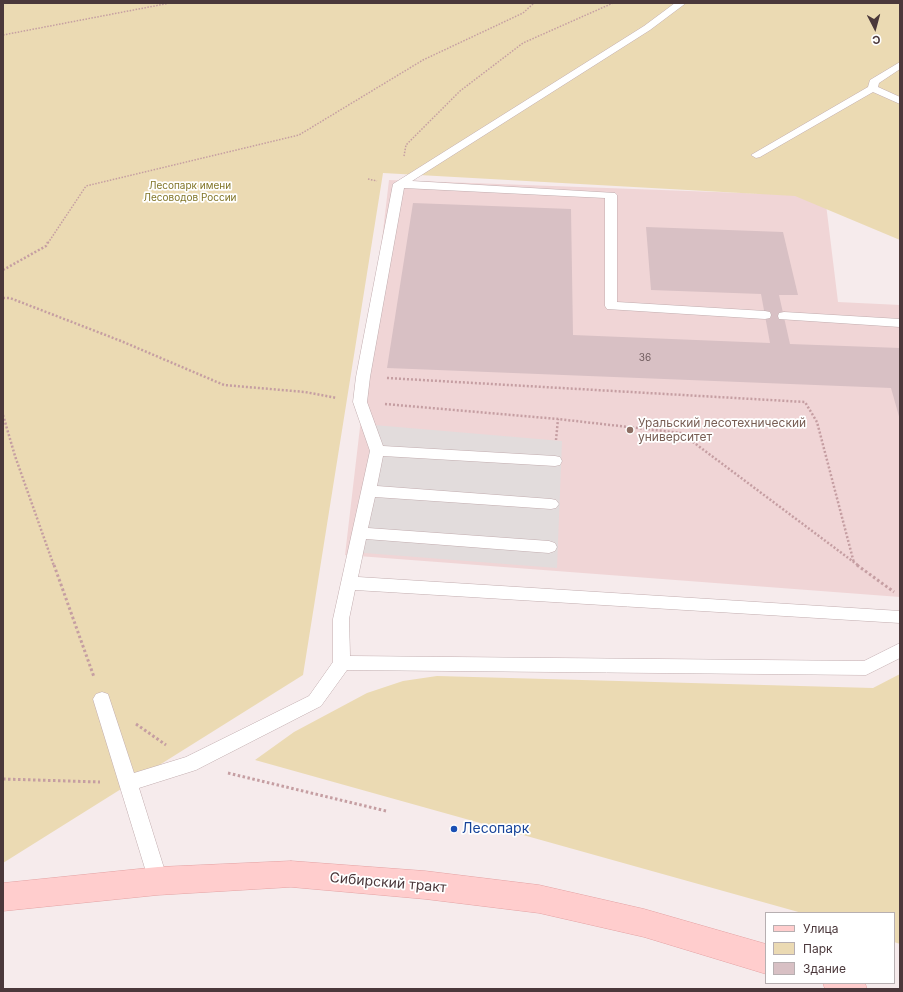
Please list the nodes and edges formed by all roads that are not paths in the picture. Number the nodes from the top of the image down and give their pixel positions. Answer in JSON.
{"nodes":[{"id":1,"x":680,"y":3,"type":"edge"},
{"id":2,"x":900,"y":65,"type":"edge"},
{"id":3,"x":873,"y":88,"type":"junction"},
{"id":4,"x":900,"y":101,"type":"edge"},
{"id":5,"x":756,"y":155,"type":"dead end"},
{"id":6,"x":399,"y":184,"type":"junction"},
{"id":7,"x":765,"y":315,"type":"dead end"},
{"id":8,"x":784,"y":316,"type":"dead end"},
{"id":9,"x":900,"y":323,"type":"edge"},
{"id":10,"x":377,"y":451,"type":"junction"},
{"id":11,"x":554,"y":461,"type":"dead end"},
{"id":12,"x":368,"y":491,"type":"junction"},
{"id":13,"x":551,"y":504,"type":"dead end"},
{"id":14,"x":359,"y":533,"type":"junction"},
{"id":15,"x":549,"y":547,"type":"dead end"},
{"id":16,"x":348,"y":583,"type":"junction"},
{"id":17,"x":900,"y":617,"type":"edge"},
{"id":18,"x":900,"y":650,"type":"edge"},
{"id":19,"x":342,"y":663,"type":"junction"},
{"id":20,"x":102,"y":699,"type":"road end"},
{"id":21,"x":127,"y":783,"type":"junction"},
{"id":22,"x":158,"y":882,"type":"junction"},
{"id":23,"x":3,"y":898,"type":"edge"},
{"id":24,"x":765,"y":959,"type":"edge"},
{"id":25,"x":840,"y":984,"type":"edge"},
{"id":26,"x":852,"y":989,"type":"edge"}],
"edges":[{"from":1,"to":6,"type":"lane"},
{"from":2,"to":3,"type":"lane"},
{"from":3,"to":4,"type":"lane"},
{"from":3,"to":5,"type":"lane"},
{"from":6,"to":7,"type":"lane"},
{"from":6,"to":10,"type":"lane"},
{"from":8,"to":9,"type":"lane"},
{"from":10,"to":11,"type":"lane"},
{"from":10,"to":12,"type":"lane"},
{"from":12,"to":13,"type":"lane"},
{"from":12,"to":14,"type":"lane"},
{"from":14,"to":15,"type":"lane"},
{"from":14,"to":16,"type":"lane"},
{"from":16,"to":17,"type":"lane"},
{"from":16,"to":19,"type":"lane"},
{"from":18,"to":19,"type":"lane"},
{"from":19,"to":21,"type":"lane"},
{"from":20,"to":21,"type":"lane"},
{"from":21,"to":22,"type":"lane"},
{"from":22,"to":23,"type":"main road","name":"Сибирский тракт"},
{"from":22,"to":24,"type":"main road","name":"Сибирский тракт"},
{"from":25,"to":26,"type":"main road"}]}
